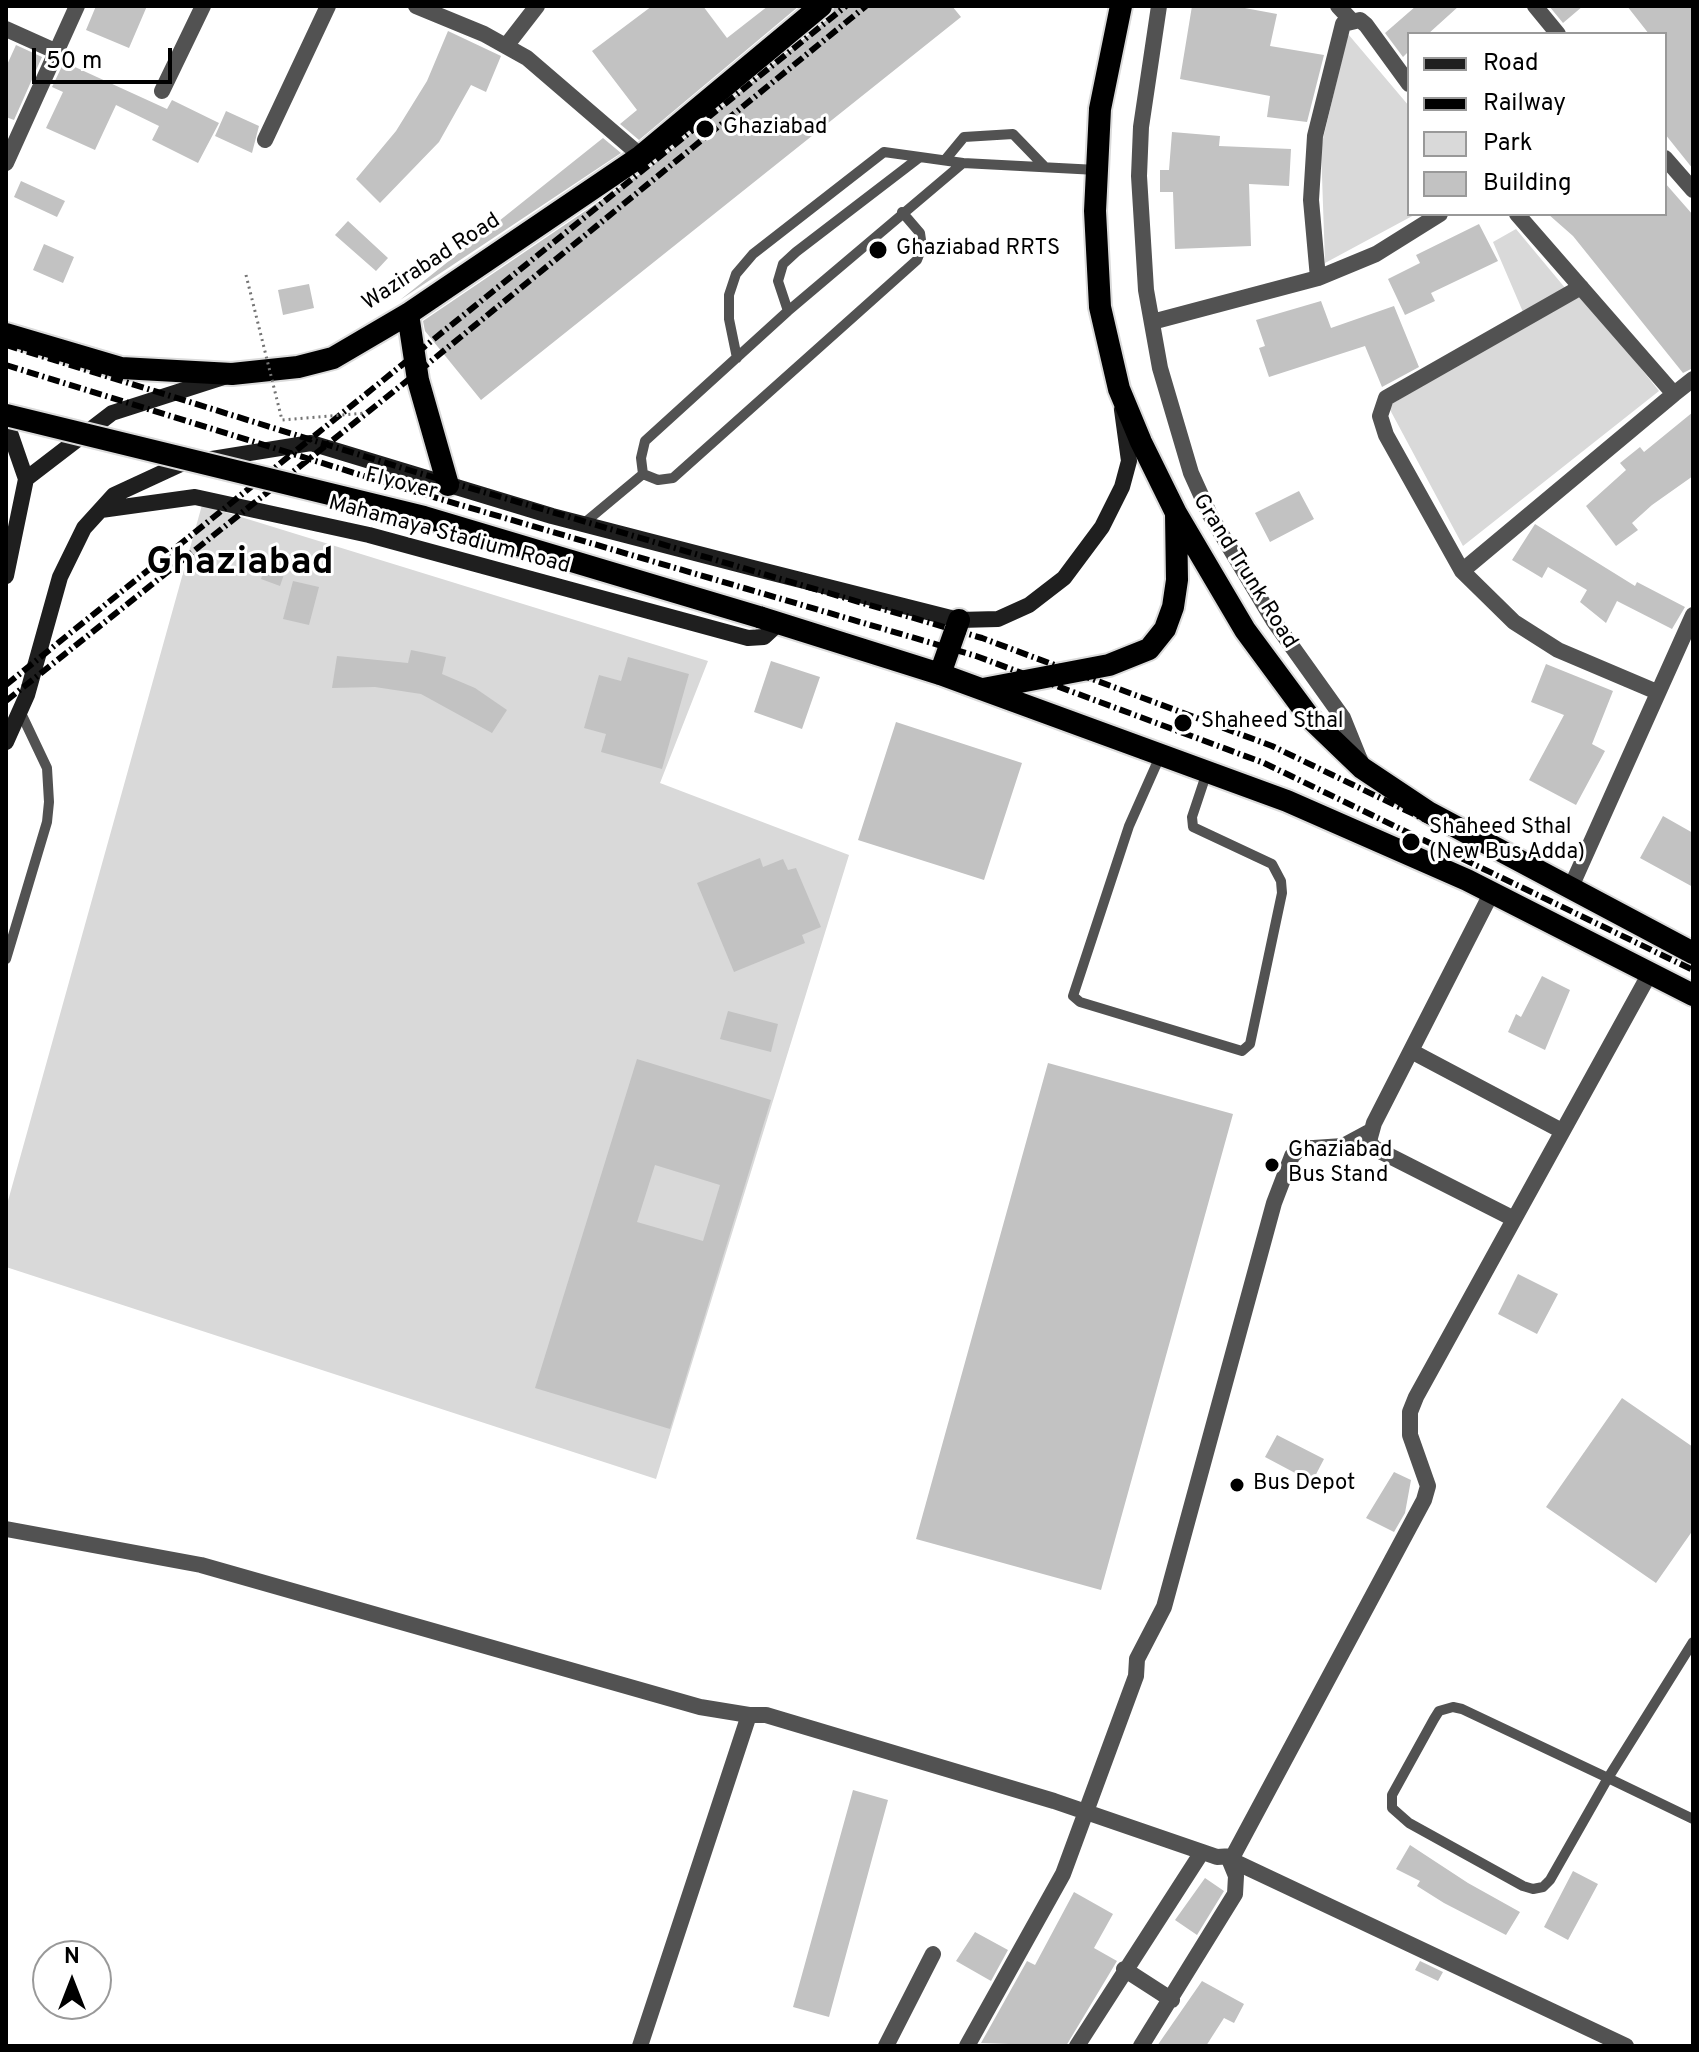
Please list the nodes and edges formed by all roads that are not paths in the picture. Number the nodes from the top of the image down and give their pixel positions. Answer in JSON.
{"nodes":[{"id":1,"x":77,"y":6,"type":"edge"},
{"id":2,"x":203,"y":6,"type":"edge"},
{"id":3,"x":328,"y":6,"type":"edge"},
{"id":4,"x":537,"y":6,"type":"edge"},
{"id":5,"x":1121,"y":6,"type":"edge"},
{"id":6,"x":1159,"y":6,"type":"edge"},
{"id":7,"x":1338,"y":6,"type":"edge"},
{"id":8,"x":1535,"y":6,"type":"edge"},
{"id":9,"x":419,"y":7,"type":"edge"},
{"id":10,"x":807,"y":10,"type":"edge"},
{"id":11,"x":1351,"y":20,"type":"junction"},
{"id":12,"x":6,"y":29,"type":"edge"},
{"id":13,"x":1556,"y":32,"type":"edge"},
{"id":14,"x":506,"y":46,"type":"junction"},
{"id":15,"x":55,"y":51,"type":"junction"},
{"id":16,"x":1407,"y":81,"type":"edge"},
{"id":17,"x":162,"y":91,"type":"dead end"},
{"id":18,"x":265,"y":140,"type":"dead end"},
{"id":19,"x":641,"y":156,"type":"junction"},
{"id":20,"x":920,"y":157,"type":"junction"},
{"id":21,"x":945,"y":160,"type":"junction"},
{"id":22,"x":1667,"y":160,"type":"edge"},
{"id":23,"x":6,"y":163,"type":"edge"},
{"id":24,"x":963,"y":163,"type":"junction"},
{"id":25,"x":1045,"y":167,"type":"junction"},
{"id":26,"x":1097,"y":170,"type":"junction"},
{"id":27,"x":1693,"y":190,"type":"edge"},
{"id":28,"x":902,"y":212,"type":"junction"},
{"id":29,"x":1437,"y":216,"type":"edge"},
{"id":30,"x":1519,"y":216,"type":"edge"},
{"id":31,"x":1318,"y":278,"type":"junction"},
{"id":32,"x":1581,"y":287,"type":"junction"},
{"id":33,"x":788,"y":311,"type":"junction"},
{"id":34,"x":408,"y":314,"type":"junction"},
{"id":35,"x":1152,"y":322,"type":"junction"},
{"id":36,"x":6,"y":334,"type":"edge"},
{"id":37,"x":737,"y":358,"type":"junction"},
{"id":38,"x":232,"y":374,"type":"junction"},
{"id":39,"x":1693,"y":379,"type":"edge"},
{"id":40,"x":1119,"y":389,"type":"junction"},
{"id":41,"x":1674,"y":394,"type":"junction"},
{"id":42,"x":6,"y":418,"type":"edge"},
{"id":43,"x":643,"y":474,"type":"junction"},
{"id":44,"x":26,"y":479,"type":"junction"},
{"id":45,"x":448,"y":485,"type":"junction"},
{"id":46,"x":101,"y":510,"type":"junction"},
{"id":47,"x":1176,"y":513,"type":"junction"},
{"id":48,"x":583,"y":524,"type":"junction"},
{"id":49,"x":1462,"y":571,"type":"junction"},
{"id":50,"x":6,"y":576,"type":"edge"},
{"id":51,"x":1693,"y":615,"type":"edge"},
{"id":52,"x":768,"y":620,"type":"junction"},
{"id":53,"x":959,"y":620,"type":"junction"},
{"id":54,"x":940,"y":674,"type":"junction"},
{"id":55,"x":981,"y":690,"type":"junction"},
{"id":56,"x":1657,"y":692,"type":"junction"},
{"id":57,"x":18,"y":708,"type":"junction"},
{"id":58,"x":6,"y":740,"type":"edge"},
{"id":59,"x":1161,"y":752,"type":"junction"},
{"id":60,"x":1362,"y":768,"type":"junction"},
{"id":61,"x":1208,"y":770,"type":"junction"},
{"id":62,"x":1571,"y":887,"type":"junction"},
{"id":63,"x":1492,"y":892,"type":"junction"},
{"id":64,"x":1693,"y":953,"type":"edge"},
{"id":65,"x":6,"y":959,"type":"edge"},
{"id":66,"x":1650,"y":973,"type":"junction"},
{"id":67,"x":1693,"y":995,"type":"edge"},
{"id":68,"x":1411,"y":1051,"type":"junction"},
{"id":69,"x":1562,"y":1131,"type":"junction"},
{"id":70,"x":1369,"y":1132,"type":"junction"},
{"id":71,"x":1514,"y":1219,"type":"junction"},
{"id":72,"x":6,"y":1529,"type":"edge"},
{"id":73,"x":1693,"y":1642,"type":"edge"},
{"id":74,"x":749,"y":1715,"type":"junction"},
{"id":75,"x":1608,"y":1778,"type":"junction"},
{"id":76,"x":1088,"y":1812,"type":"junction"},
{"id":77,"x":1693,"y":1819,"type":"edge"},
{"id":78,"x":1202,"y":1852,"type":"junction"},
{"id":79,"x":1229,"y":1859,"type":"junction"},
{"id":80,"x":933,"y":1954,"type":"dead end"},
{"id":81,"x":1124,"y":1969,"type":"junction"},
{"id":82,"x":1172,"y":2000,"type":"junction"},
{"id":83,"x":640,"y":2046,"type":"edge"},
{"id":84,"x":886,"y":2046,"type":"edge"},
{"id":85,"x":967,"y":2046,"type":"edge"},
{"id":86,"x":1077,"y":2046,"type":"edge"},
{"id":87,"x":1141,"y":2046,"type":"edge"},
{"id":88,"x":1626,"y":2046,"type":"edge"}],
"edges":[{"from":1,"to":15,"type":"street"},
{"from":2,"to":17,"type":"street"},
{"from":3,"to":18,"type":"street"},
{"from":4,"to":14,"type":"street"},
{"from":5,"to":26,"type":"highway","name":"Grand Trunk Road"},
{"from":6,"to":35,"type":"street"},
{"from":7,"to":11,"type":"street"},
{"from":8,"to":13,"type":"street"},
{"from":9,"to":14,"type":"street"},
{"from":10,"to":19,"type":"highway","name":"Wazirabad Road"},
{"from":11,"to":16,"type":"street"},
{"from":11,"to":31,"type":"street"},
{"from":12,"to":15,"type":"street"},
{"from":14,"to":19,"type":"street"},
{"from":15,"to":23,"type":"street"},
{"from":19,"to":34,"type":"highway","name":"Wazirabad Road"},
{"from":20,"to":21,"type":"lane"},
{"from":20,"to":33,"type":"lane"},
{"from":20,"to":37,"type":"lane"},
{"from":21,"to":24,"type":"lane"},
{"from":21,"to":25,"type":"lane"},
{"from":22,"to":27,"type":"street"},
{"from":24,"to":25,"type":"lane"},
{"from":24,"to":28,"type":"lane"},
{"from":25,"to":26,"type":"lane"},
{"from":26,"to":40,"type":"highway","name":"Grand Trunk Road"},
{"from":28,"to":33,"type":"lane"},
{"from":28,"to":43,"type":"lane"},
{"from":29,"to":31,"type":"street"},
{"from":30,"to":32,"type":"street"},
{"from":31,"to":35,"type":"street"},
{"from":32,"to":41,"type":"street"},
{"from":32,"to":49,"type":"street"},
{"from":33,"to":37,"type":"lane"},
{"from":34,"to":38,"type":"highway","name":"Wazirabad Road"},
{"from":34,"to":45,"type":"highway"},
{"from":35,"to":60,"type":"street"},
{"from":36,"to":38,"type":"highway","name":"Wazirabad Road"},
{"from":37,"to":43,"type":"lane"},
{"from":38,"to":44,"type":"main road"},
{"from":39,"to":41,"type":"street"},
{"from":40,"to":47,"type":"highway","name":"Grand Trunk Road"},
{"from":40,"to":53,"type":"main road"},
{"from":41,"to":49,"type":"street"},
{"from":42,"to":44,"type":"main road"},
{"from":42,"to":52,"type":"highway","name":"Flyover","bridge":true},
{"from":43,"to":48,"type":"lane"},
{"from":44,"to":50,"type":"main road"},
{"from":45,"to":46,"type":"main road"},
{"from":45,"to":48,"type":"main road"},
{"from":46,"to":52,"type":"main road","name":"Mahamaya Stadium Road"},
{"from":46,"to":57,"type":"main road"},
{"from":47,"to":55,"type":"highway"},
{"from":47,"to":60,"type":"highway","name":"Grand Trunk Road"},
{"from":48,"to":53,"type":"main road"},
{"from":49,"to":56,"type":"street"},
{"from":51,"to":56,"type":"street"},
{"from":52,"to":54,"type":"highway"},
{"from":53,"to":54,"type":"highway"},
{"from":54,"to":55,"type":"highway"},
{"from":55,"to":59,"type":"highway"},
{"from":56,"to":62,"type":"street"},
{"from":57,"to":58,"type":"main road"},
{"from":57,"to":65,"type":"lane"},
{"from":59,"to":61,"type":"highway"},
{"from":59,"to":61,"type":"lane"},
{"from":60,"to":62,"type":"highway","name":"Grand Trunk Road"},
{"from":61,"to":63,"type":"highway"},
{"from":62,"to":64,"type":"highway","name":"Grand Trunk Road"},
{"from":63,"to":66,"type":"highway"},
{"from":63,"to":68,"type":"street"},
{"from":66,"to":67,"type":"highway"},
{"from":66,"to":69,"type":"street"},
{"from":68,"to":69,"type":"street"},
{"from":68,"to":70,"type":"street"},
{"from":69,"to":71,"type":"street"},
{"from":70,"to":71,"type":"street"},
{"from":70,"to":76,"type":"street"},
{"from":71,"to":79,"type":"street"},
{"from":72,"to":74,"type":"street"},
{"from":73,"to":75,"type":"lane"},
{"from":74,"to":76,"type":"street"},
{"from":74,"to":83,"type":"street"},
{"from":75,"to":75,"type":"lane"},
{"from":75,"to":77,"type":"lane"},
{"from":76,"to":78,"type":"street"},
{"from":76,"to":85,"type":"street"},
{"from":78,"to":79,"type":"street"},
{"from":78,"to":81,"type":"street"},
{"from":79,"to":82,"type":"street"},
{"from":79,"to":88,"type":"street"},
{"from":80,"to":84,"type":"street"},
{"from":81,"to":82,"type":"street"},
{"from":81,"to":86,"type":"street"},
{"from":82,"to":87,"type":"street"}]}
